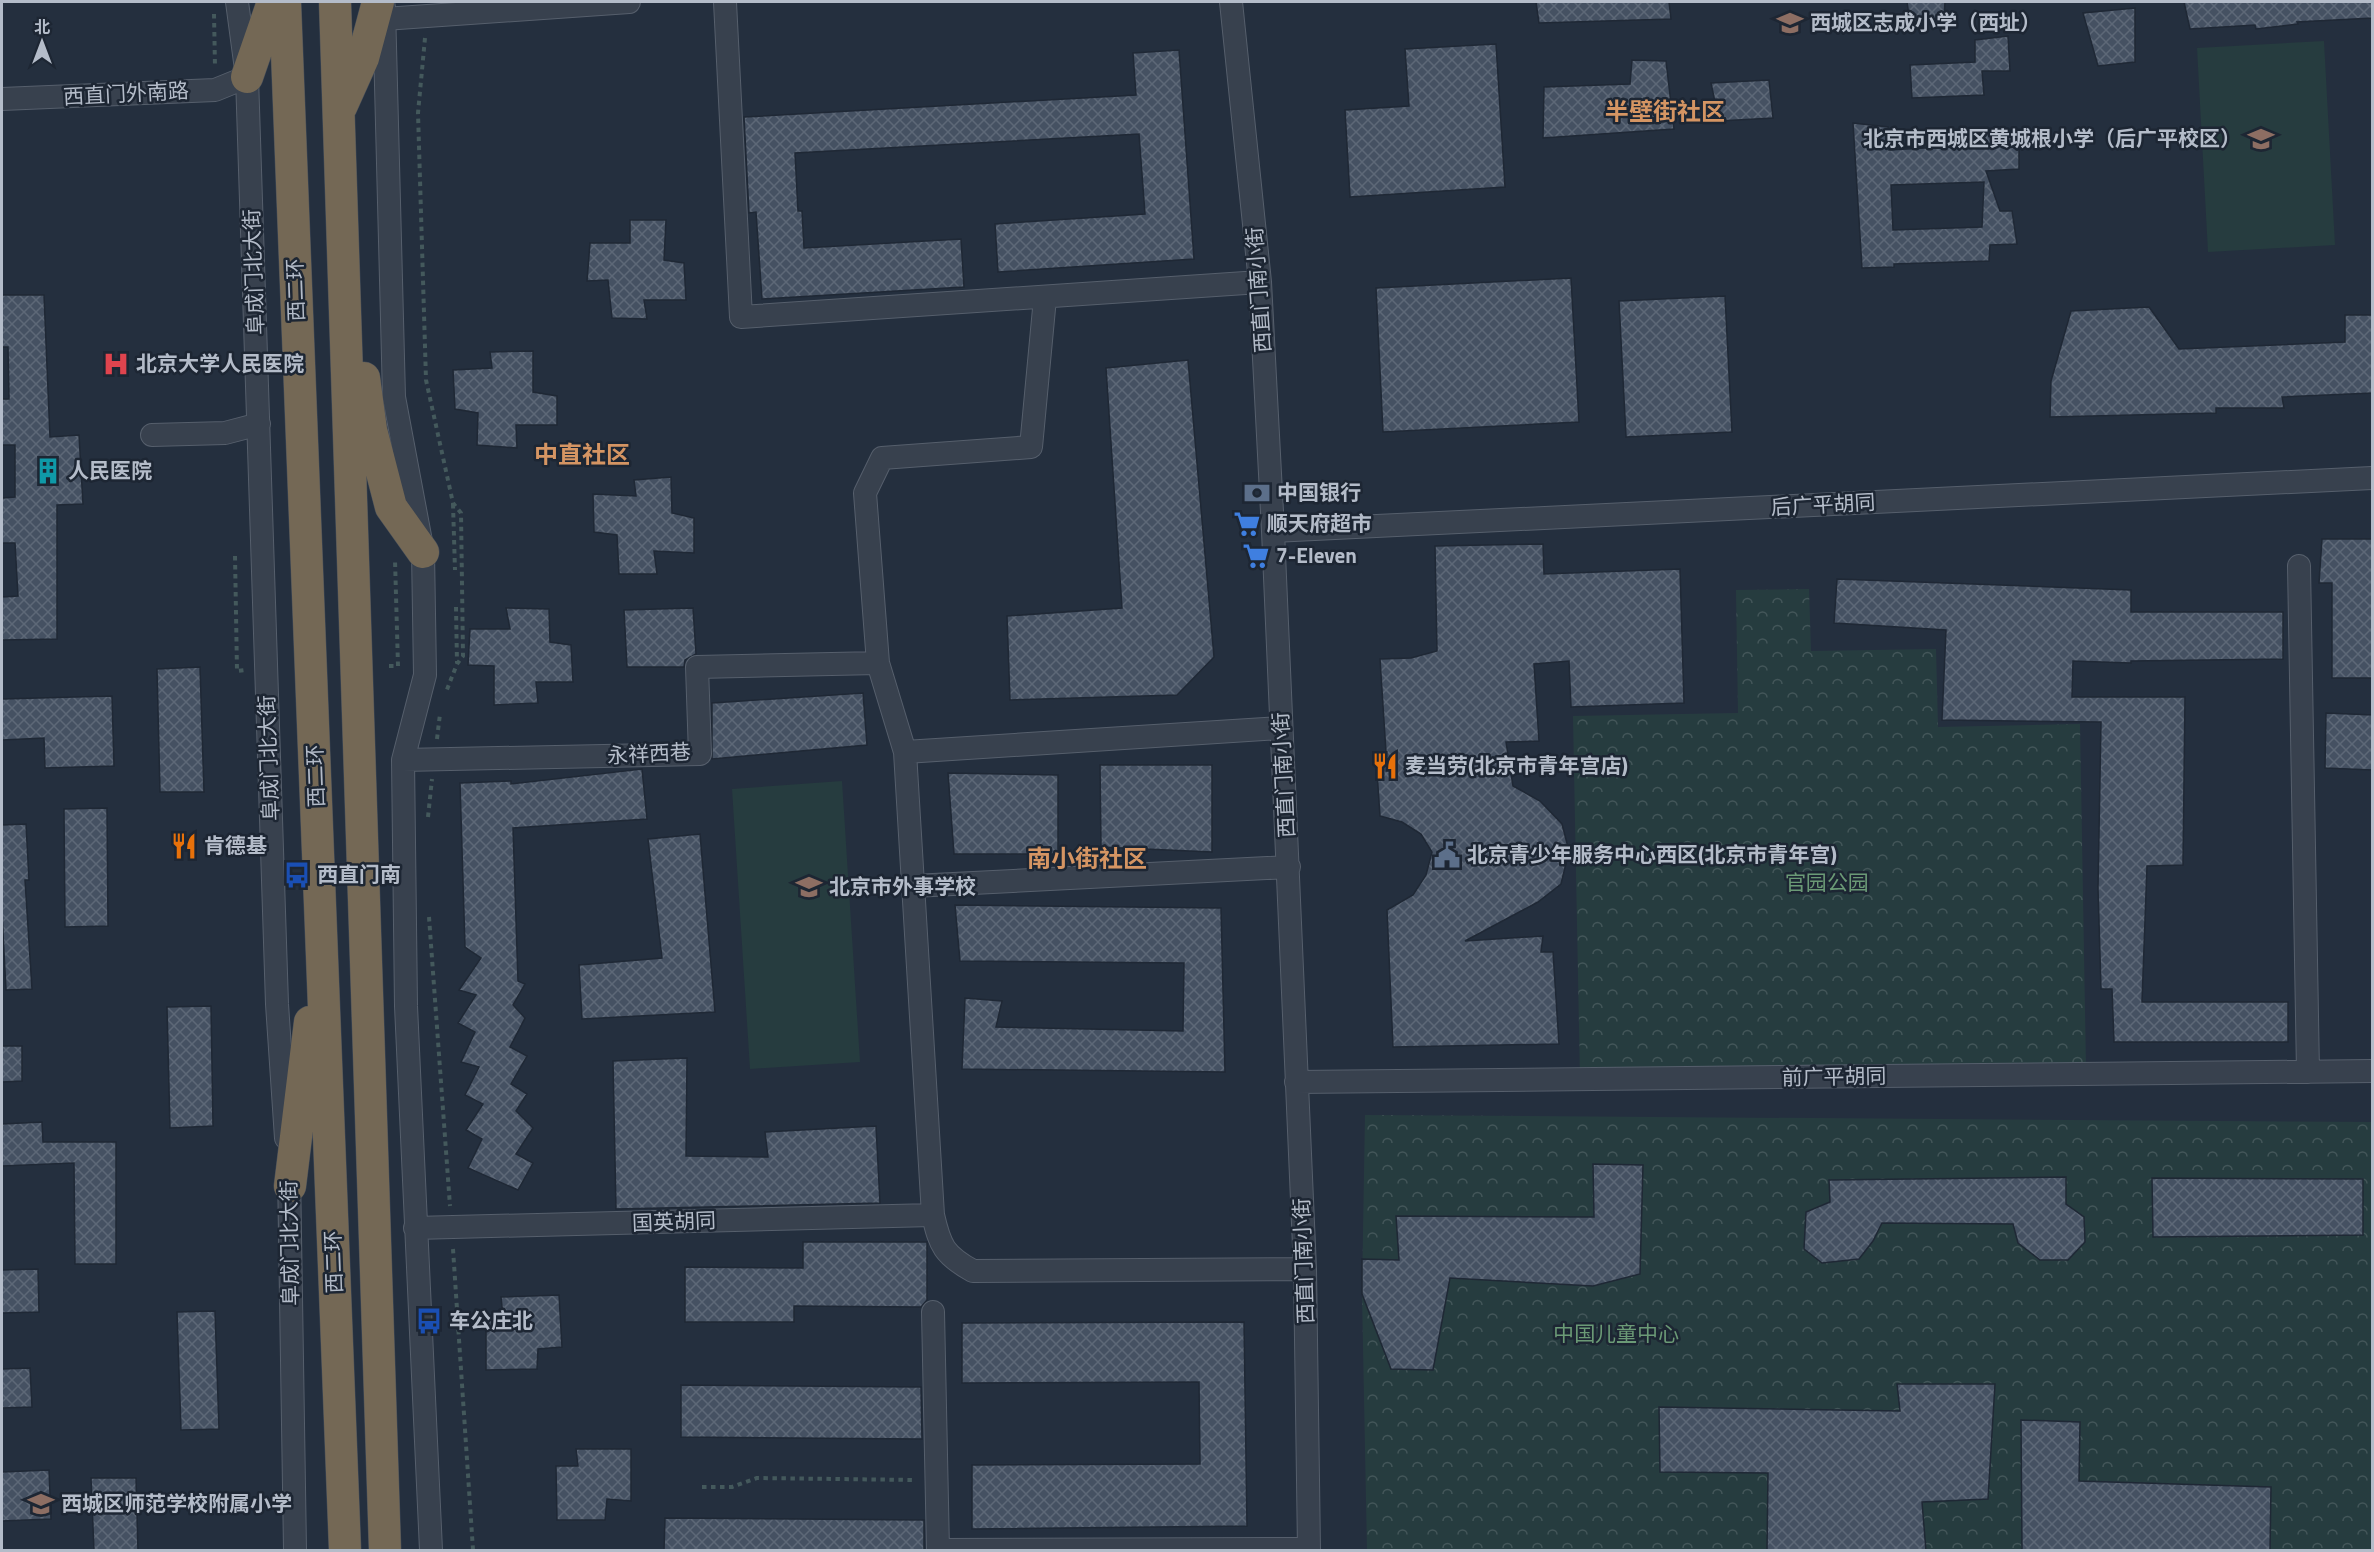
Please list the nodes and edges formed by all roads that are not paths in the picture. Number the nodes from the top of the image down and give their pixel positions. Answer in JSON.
{"nodes":[{"id":1,"x":237,"y":2,"type":"edge"},
{"id":2,"x":273,"y":2,"type":"edge"},
{"id":3,"x":285,"y":2,"type":"edge"},
{"id":4,"x":335,"y":2,"type":"edge"},
{"id":5,"x":629,"y":2,"type":"edge"},
{"id":6,"x":725,"y":2,"type":"edge"},
{"id":7,"x":1231,"y":2,"type":"edge"},
{"id":8,"x":382,"y":12,"type":"edge"},
{"id":9,"x":248,"y":77,"type":"junction"},
{"id":10,"x":2,"y":99,"type":"edge"},
{"id":11,"x":339,"y":126,"type":"junction"},
{"id":12,"x":1260,"y":282,"type":"junction"},
{"id":13,"x":1045,"y":298,"type":"junction"},
{"id":14,"x":343,"y":317,"type":"junction"},
{"id":15,"x":259,"y":424,"type":"junction"},
{"id":16,"x":152,"y":435,"type":"dead end"},
{"id":17,"x":2373,"y":478,"type":"edge"},
{"id":18,"x":1273,"y":531,"type":"junction"},
{"id":19,"x":409,"y":551,"type":"junction"},
{"id":20,"x":2299,"y":566,"type":"dead end"},
{"id":21,"x":878,"y":663,"type":"junction"},
{"id":22,"x":1280,"y":728,"type":"junction"},
{"id":23,"x":905,"y":752,"type":"junction"},
{"id":24,"x":404,"y":760,"type":"junction"},
{"id":25,"x":1289,"y":867,"type":"junction"},
{"id":26,"x":913,"y":886,"type":"junction"},
{"id":27,"x":321,"y":926,"type":"junction"},
{"id":28,"x":2373,"y":1071,"type":"edge"},
{"id":29,"x":2308,"y":1072,"type":"junction"},
{"id":30,"x":1296,"y":1082,"type":"junction"},
{"id":31,"x":290,"y":1186,"type":"junction"},
{"id":32,"x":933,"y":1215,"type":"junction"},
{"id":33,"x":415,"y":1228,"type":"junction"},
{"id":34,"x":1305,"y":1269,"type":"junction"},
{"id":35,"x":933,"y":1312,"type":"dead end"},
{"id":36,"x":938,"y":1550,"type":"edge"},
{"id":37,"x":1309,"y":1550,"type":"edge"},
{"id":38,"x":295,"y":1551,"type":"edge"},
{"id":39,"x":345,"y":1551,"type":"edge"},
{"id":40,"x":385,"y":1551,"type":"edge"},
{"id":41,"x":431,"y":1551,"type":"edge"}],
"edges":[{"from":1,"to":9,"type":"street","name":"阜成门北大街"},
{"from":2,"to":9,"type":"highway"},
{"from":3,"to":27,"type":"highway","name":"西二环"},
{"from":4,"to":11,"type":"highway","name":"西二环"},
{"from":5,"to":8,"type":"street"},
{"from":6,"to":13,"type":"street"},
{"from":7,"to":12,"type":"street","name":"西直门南小街"},
{"from":8,"to":11,"type":"highway"},
{"from":8,"to":19,"type":"street"},
{"from":9,"to":10,"type":"street","name":"西直门外南路"},
{"from":9,"to":15,"type":"street","name":"阜成门北大街"},
{"from":11,"to":14,"type":"highway","name":"西二环"},
{"from":12,"to":13,"type":"street"},
{"from":12,"to":18,"type":"street","name":"西直门南小街"},
{"from":13,"to":21,"type":"street"},
{"from":14,"to":19,"type":"highway"},
{"from":14,"to":40,"type":"highway","name":"西二环"},
{"from":15,"to":16,"type":"street"},
{"from":15,"to":31,"type":"street","name":"阜成门北大街"},
{"from":17,"to":18,"type":"street","name":"后广平胡同"},
{"from":18,"to":22,"type":"street","name":"西直门南小街"},
{"from":19,"to":24,"type":"street"},
{"from":20,"to":29,"type":"street"},
{"from":21,"to":23,"type":"street"},
{"from":21,"to":24,"type":"street","name":"永祥西巷"},
{"from":22,"to":23,"type":"street"},
{"from":22,"to":25,"type":"street","name":"西直门南小街"},
{"from":23,"to":26,"type":"street"},
{"from":24,"to":33,"type":"street"},
{"from":25,"to":26,"type":"street"},
{"from":25,"to":30,"type":"street","name":"西直门南小街"},
{"from":26,"to":32,"type":"street"},
{"from":27,"to":31,"type":"highway"},
{"from":27,"to":39,"type":"highway","name":"西二环"},
{"from":28,"to":29,"type":"street","name":"前广平胡同"},
{"from":29,"to":30,"type":"street","name":"前广平胡同"},
{"from":30,"to":34,"type":"street","name":"西直门南小街"},
{"from":31,"to":38,"type":"street","name":"阜成门北大街"},
{"from":32,"to":33,"type":"street","name":"国英胡同"},
{"from":32,"to":34,"type":"street"},
{"from":33,"to":41,"type":"street"},
{"from":34,"to":37,"type":"street","name":"西直门南小街"},
{"from":35,"to":36,"type":"street"},
{"from":36,"to":37,"type":"street"}]}
